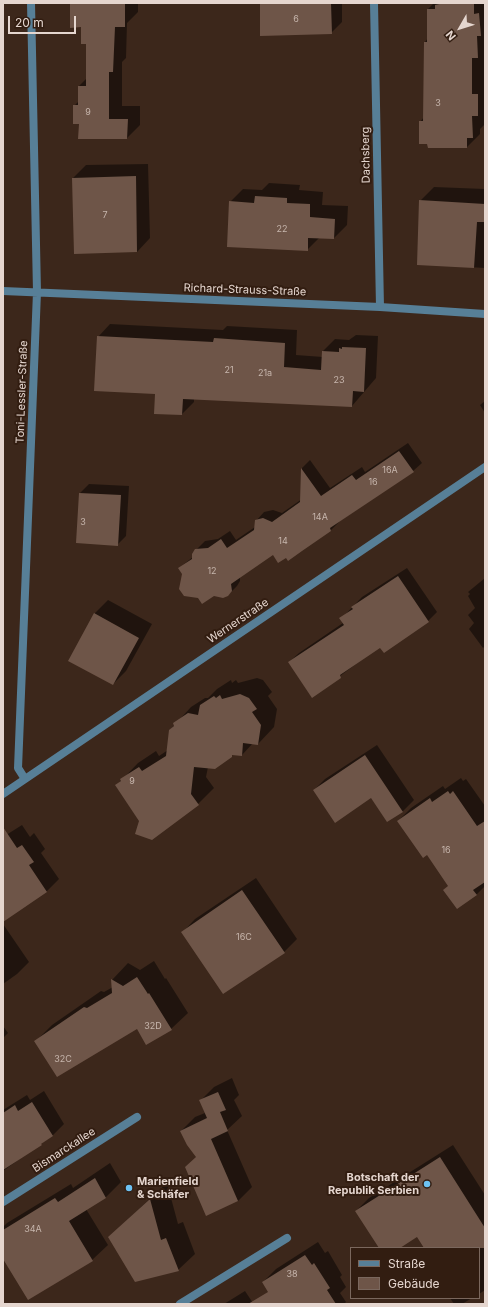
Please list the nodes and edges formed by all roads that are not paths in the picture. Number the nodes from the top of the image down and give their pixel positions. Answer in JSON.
{"nodes":[{"id":1,"x":31,"y":3,"type":"edge"},
{"id":2,"x":374,"y":3,"type":"edge"},
{"id":3,"x":3,"y":291,"type":"edge"},
{"id":4,"x":37,"y":292,"type":"junction"},
{"id":5,"x":380,"y":307,"type":"junction"},
{"id":6,"x":485,"y":314,"type":"edge"},
{"id":7,"x":485,"y":467,"type":"edge"},
{"id":8,"x":25,"y":779,"type":"junction"},
{"id":9,"x":3,"y":794,"type":"edge"},
{"id":10,"x":137,"y":1117,"type":"dead end"},
{"id":11,"x":3,"y":1202,"type":"edge"},
{"id":12,"x":287,"y":1238,"type":"dead end"},
{"id":13,"x":180,"y":1304,"type":"edge"}],
"edges":[{"from":1,"to":4,"type":"street","name":"Toni-Lessler-Straße"},
{"from":2,"to":5,"type":"street","name":"Dachsberg"},
{"from":3,"to":4,"type":"street","name":"Richard-Strauss-Straße"},
{"from":4,"to":5,"type":"street","name":"Richard-Strauss-Straße"},
{"from":4,"to":8,"type":"street","name":"Toni-Lessler-Straße"},
{"from":5,"to":6,"type":"street","name":"Richard-Strauss-Straße"},
{"from":7,"to":8,"type":"street","name":"Wernerstraße"},
{"from":8,"to":9,"type":"street","name":"Wernerstraße"},
{"from":10,"to":11,"type":"street","name":"Bismarckallee"},
{"from":12,"to":13,"type":"street"}]}
